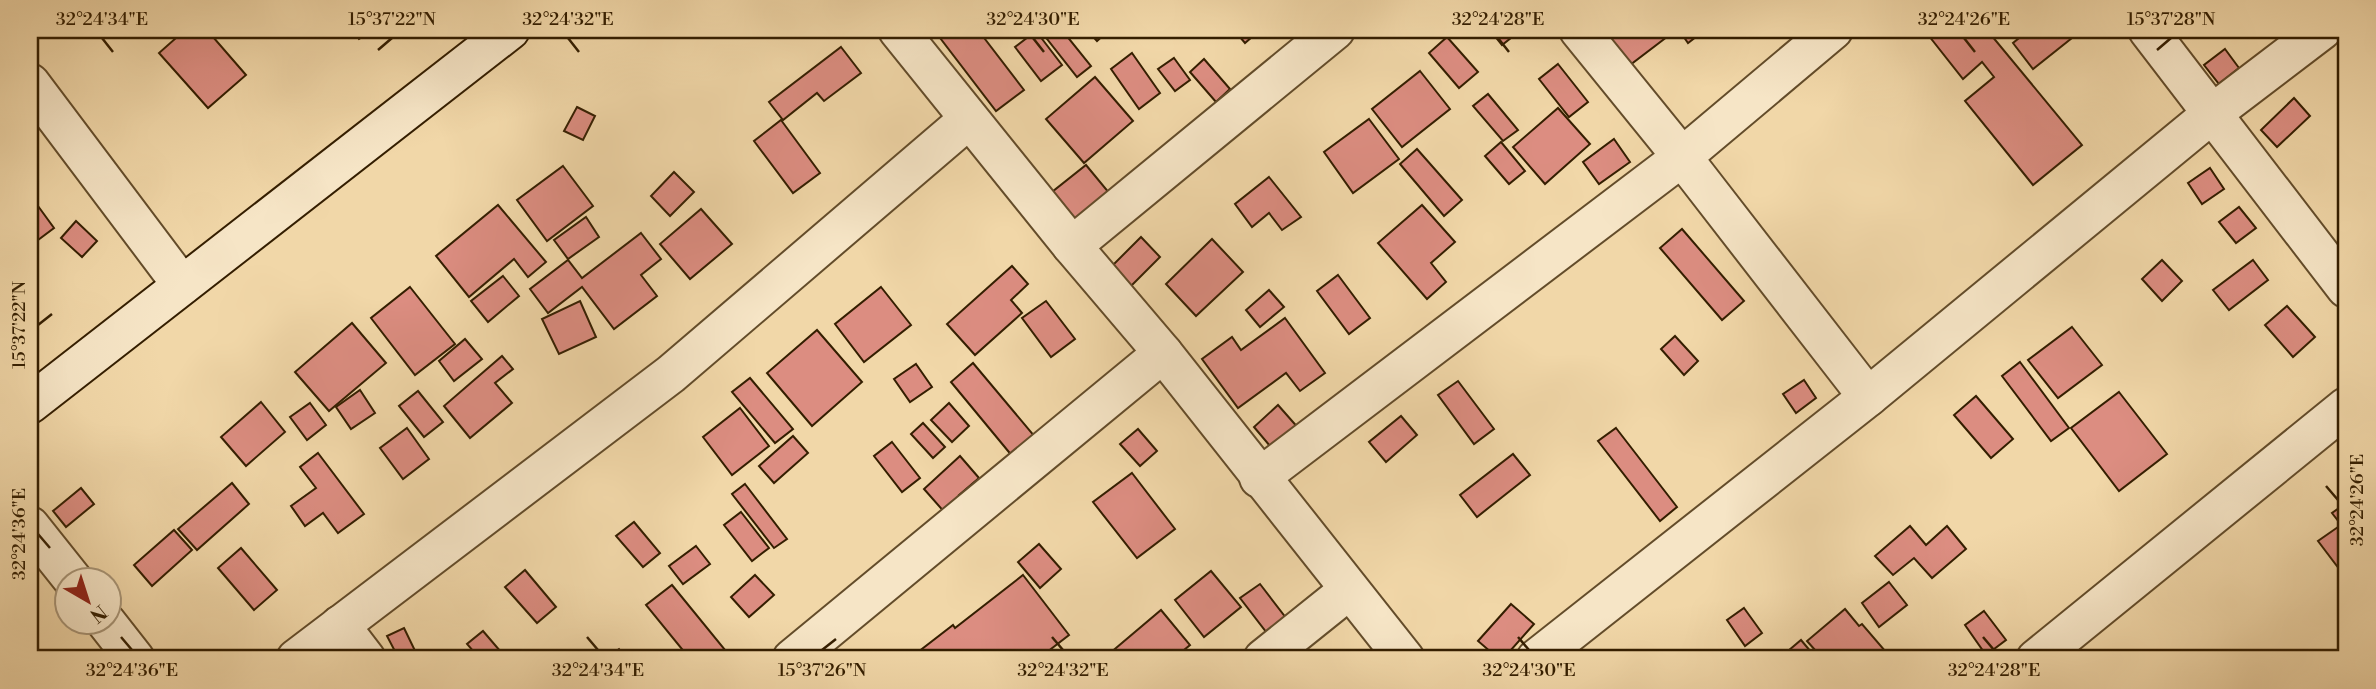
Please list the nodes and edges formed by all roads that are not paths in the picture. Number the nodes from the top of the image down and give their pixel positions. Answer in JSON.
{"nodes":[{"id":1,"x":510,"y":30,"type":"edge"},
{"id":2,"x":898,"y":30,"type":"edge"},
{"id":3,"x":1335,"y":30,"type":"edge"},
{"id":4,"x":1579,"y":30,"type":"edge"},
{"id":5,"x":1833,"y":30,"type":"edge"},
{"id":6,"x":2148,"y":30,"type":"edge"},
{"id":7,"x":2322,"y":30,"type":"edge"},
{"id":8,"x":30,"y":83,"type":"edge"},
{"id":9,"x":2213,"y":113,"type":"junction"},
{"id":10,"x":970,"y":119,"type":"junction"},
{"id":11,"x":1682,"y":157,"type":"junction"},
{"id":12,"x":1072,"y":246,"type":"junction"},
{"id":13,"x":182,"y":285,"type":"junction"},
{"id":14,"x":2346,"y":288,"type":"edge"},
{"id":15,"x":1163,"y":353,"type":"junction"},
{"id":16,"x":1868,"y":397,"type":"junction"},
{"id":17,"x":30,"y":404,"type":"edge"},
{"id":18,"x":2346,"y":407,"type":"edge"},
{"id":19,"x":1259,"y":478,"type":"junction"},
{"id":20,"x":30,"y":526,"type":"edge"},
{"id":21,"x":62,"y":566,"type":"edge"},
{"id":22,"x":1349,"y":590,"type":"junction"},
{"id":23,"x":340,"y":625,"type":"junction"},
{"id":24,"x":117,"y":636,"type":"edge"},
{"id":25,"x":135,"y":659,"type":"edge"},
{"id":26,"x":296,"y":659,"type":"edge"},
{"id":27,"x":366,"y":659,"type":"edge"},
{"id":28,"x":792,"y":659,"type":"edge"},
{"id":29,"x":1263,"y":659,"type":"edge"},
{"id":30,"x":1405,"y":659,"type":"edge"},
{"id":31,"x":1536,"y":659,"type":"edge"},
{"id":32,"x":2036,"y":659,"type":"edge"}],
"edges":[{"from":1,"to":13,"type":"street"},
{"from":2,"to":10,"type":"street"},
{"from":3,"to":12,"type":"street"},
{"from":4,"to":11,"type":"street"},
{"from":5,"to":11,"type":"street"},
{"from":6,"to":9,"type":"street"},
{"from":7,"to":9,"type":"street"},
{"from":8,"to":13,"type":"street"},
{"from":9,"to":14,"type":"street"},
{"from":9,"to":16,"type":"street"},
{"from":10,"to":12,"type":"street"},
{"from":10,"to":23,"type":"street"},
{"from":11,"to":16,"type":"street"},
{"from":11,"to":19,"type":"street"},
{"from":12,"to":15,"type":"street"},
{"from":13,"to":17,"type":"street"},
{"from":15,"to":19,"type":"street"},
{"from":15,"to":28,"type":"street"},
{"from":16,"to":31,"type":"street"},
{"from":18,"to":32,"type":"street"},
{"from":19,"to":22,"type":"street"},
{"from":20,"to":21,"type":"street"},
{"from":22,"to":29,"type":"street"},
{"from":22,"to":30,"type":"street"},
{"from":23,"to":26,"type":"street"},
{"from":23,"to":27,"type":"street"},
{"from":24,"to":25,"type":"street"}]}
